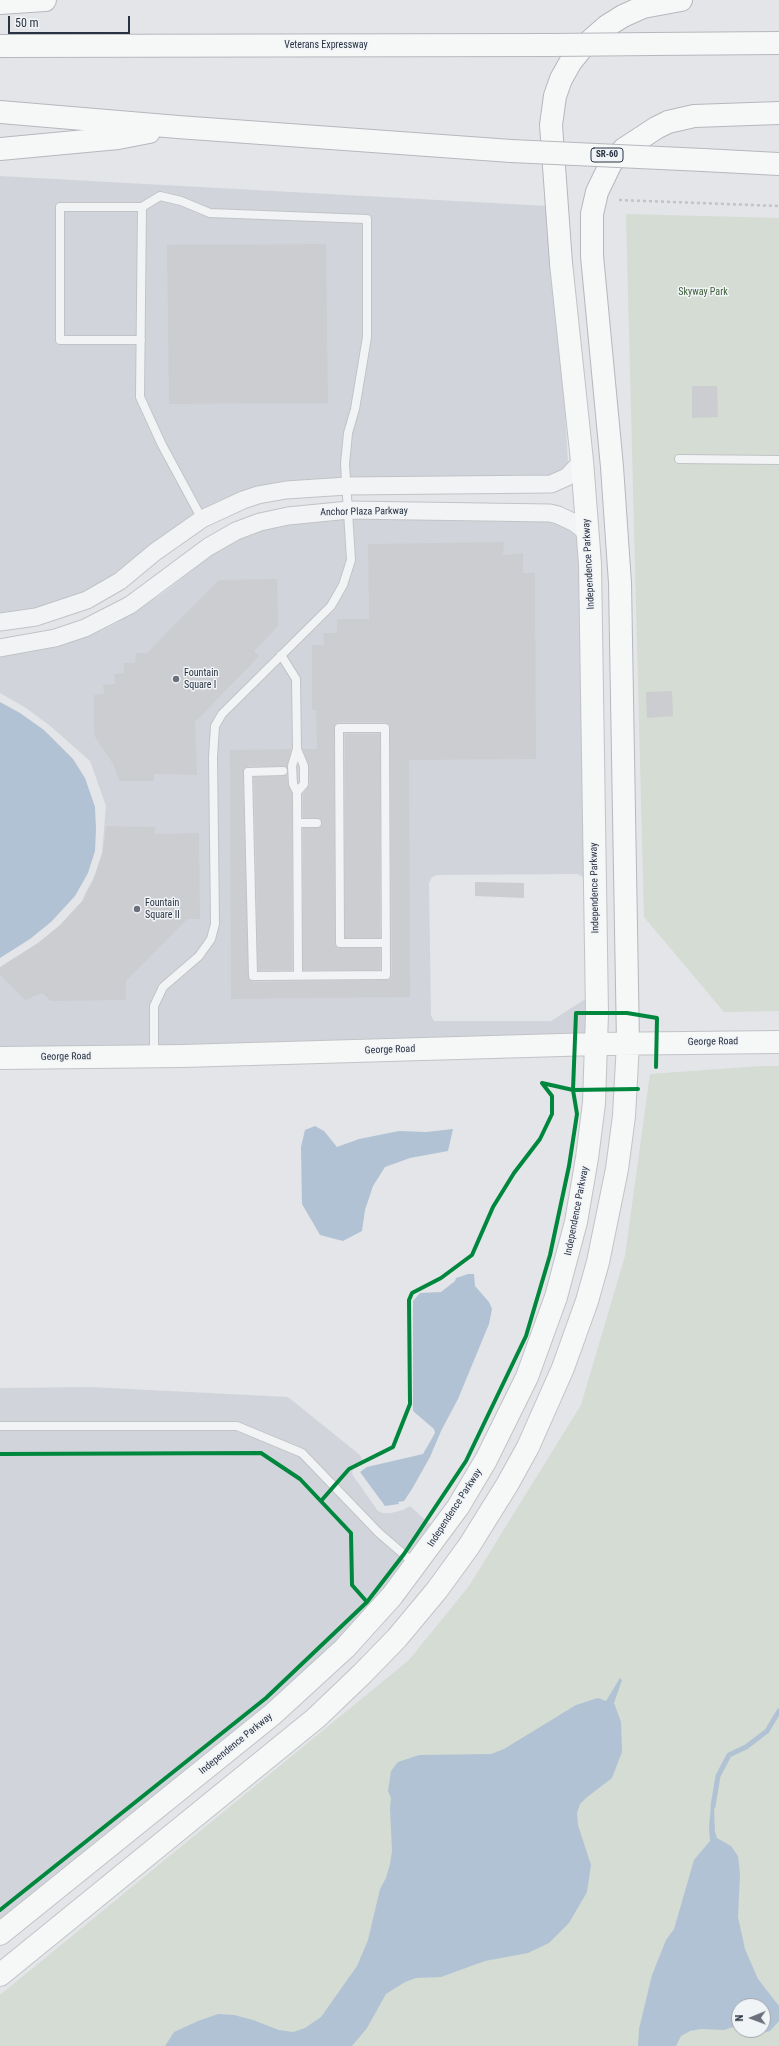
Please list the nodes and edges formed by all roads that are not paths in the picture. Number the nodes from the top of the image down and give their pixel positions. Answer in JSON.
{"nodes":[{"id":1,"x":45,"y":0,"type":"edge"},
{"id":2,"x":681,"y":0,"type":"edge"},
{"id":3,"x":0,"y":3,"type":"edge"},
{"id":4,"x":779,"y":43,"type":"edge"},
{"id":5,"x":0,"y":46,"type":"edge"},
{"id":6,"x":0,"y":112,"type":"edge"},
{"id":7,"x":779,"y":113,"type":"edge"},
{"id":8,"x":178,"y":127,"type":"junction"},
{"id":9,"x":0,"y":148,"type":"edge"},
{"id":10,"x":779,"y":164,"type":"edge"},
{"id":11,"x":142,"y":207,"type":"junction"},
{"id":12,"x":141,"y":340,"type":"junction"},
{"id":13,"x":679,"y":458,"type":"dead end"},
{"id":14,"x":779,"y":460,"type":"edge"},
{"id":15,"x":582,"y":461,"type":"junction"},
{"id":16,"x":347,"y":486,"type":"junction"},
{"id":17,"x":349,"y":510,"type":"junction"},
{"id":18,"x":202,"y":519,"type":"junction"},
{"id":19,"x":588,"y":534,"type":"junction"},
{"id":20,"x":0,"y":622,"type":"edge"},
{"id":21,"x":0,"y":648,"type":"edge"},
{"id":22,"x":281,"y":655,"type":"junction"},
{"id":23,"x":284,"y":771,"type":"dead end"},
{"id":24,"x":297,"y":823,"type":"junction"},
{"id":25,"x":317,"y":823,"type":"dead end"},
{"id":26,"x":386,"y":943,"type":"junction"},
{"id":27,"x":298,"y":975,"type":"junction"},
{"id":28,"x":779,"y":1042,"type":"edge"},
{"id":29,"x":628,"y":1043,"type":"junction"},
{"id":30,"x":596,"y":1044,"type":"junction"},
{"id":31,"x":154,"y":1056,"type":"junction"},
{"id":32,"x":0,"y":1058,"type":"edge"},
{"id":33,"x":0,"y":1426,"type":"edge"},
{"id":34,"x":417,"y":1566,"type":"junction"},
{"id":35,"x":0,"y":1934,"type":"edge"},
{"id":36,"x":0,"y":1975,"type":"edge"}],
"edges":[{"from":1,"to":3,"type":"main road"},
{"from":2,"to":15,"type":"main road","name":"Independence Parkway"},
{"from":4,"to":5,"type":"main road","name":"Veterans Expressway","bridge":true},
{"from":6,"to":8,"type":"main road"},
{"from":7,"to":29,"type":"main road"},
{"from":8,"to":9,"type":"main road"},
{"from":8,"to":10,"type":"main road","name":"SR-60","number":"SR-60","bridge":true},
{"from":11,"to":12,"type":"lane"},
{"from":11,"to":12,"type":"lane"},
{"from":11,"to":16,"type":"lane"},
{"from":12,"to":18,"type":"lane"},
{"from":13,"to":14,"type":"lane"},
{"from":15,"to":16,"type":"street"},
{"from":15,"to":19,"type":"main road","name":"Independence Parkway"},
{"from":16,"to":17,"type":"lane"},
{"from":16,"to":18,"type":"street"},
{"from":17,"to":19,"type":"street","name":"Anchor Plaza Parkway"},
{"from":17,"to":21,"type":"street","name":"Anchor Plaza Parkway"},
{"from":17,"to":22,"type":"lane"},
{"from":18,"to":20,"type":"street"},
{"from":19,"to":30,"type":"main road","name":"Independence Parkway"},
{"from":22,"to":24,"type":"lane"},
{"from":22,"to":31,"type":"lane"},
{"from":23,"to":27,"type":"lane"},
{"from":24,"to":25,"type":"lane"},
{"from":24,"to":27,"type":"lane"},
{"from":26,"to":26,"type":"lane"},
{"from":26,"to":27,"type":"lane"},
{"from":28,"to":29,"type":"main road","name":"George Road"},
{"from":29,"to":30,"type":"main road","name":"George Road"},
{"from":29,"to":36,"type":"main road"},
{"from":30,"to":31,"type":"main road","name":"George Road"},
{"from":30,"to":34,"type":"main road","name":"Independence Parkway"},
{"from":31,"to":32,"type":"main road","name":"George Road"},
{"from":33,"to":34,"type":"lane"},
{"from":34,"to":35,"type":"main road","name":"Independence Parkway"}]}
